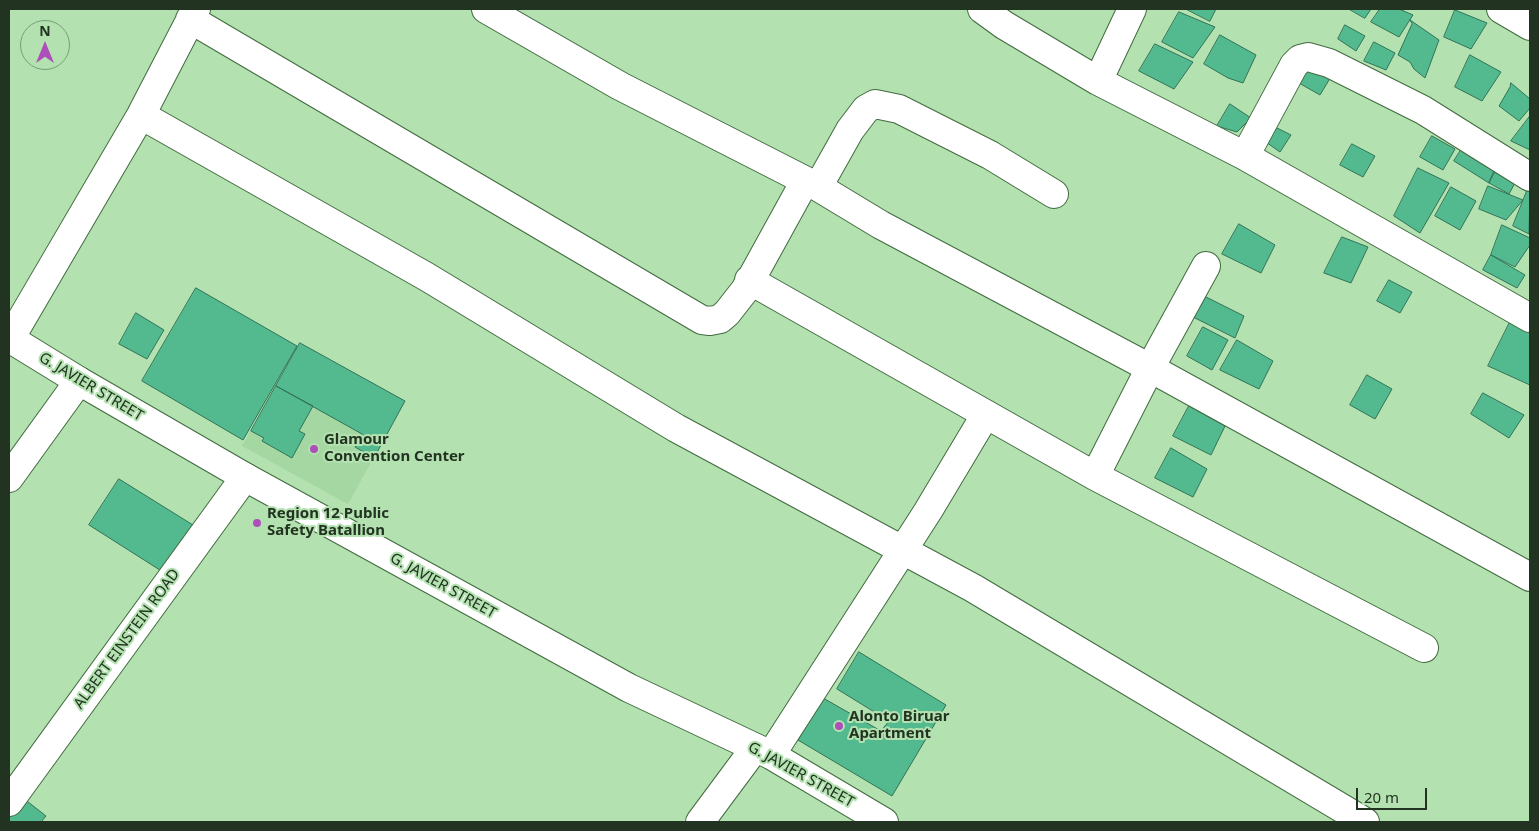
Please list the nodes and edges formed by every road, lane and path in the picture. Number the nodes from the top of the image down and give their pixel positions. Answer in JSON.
{"nodes":[{"id":1,"x":486,"y":9,"type":"edge"},
{"id":2,"x":982,"y":9,"type":"edge"},
{"id":3,"x":1132,"y":9,"type":"edge"},
{"id":4,"x":1501,"y":9,"type":"edge"},
{"id":5,"x":193,"y":14,"type":"edge"},
{"id":6,"x":1530,"y":26,"type":"edge"},
{"id":7,"x":1098,"y":81,"type":"junction"},
{"id":8,"x":142,"y":115,"type":"junction"},
{"id":9,"x":1245,"y":156,"type":"junction"},
{"id":10,"x":1530,"y":177,"type":"edge"},
{"id":11,"x":812,"y":184,"type":"junction"},
{"id":12,"x":1054,"y":194,"type":"dead end"},
{"id":13,"x":1206,"y":266,"type":"dead end"},
{"id":14,"x":749,"y":280,"type":"junction"},
{"id":15,"x":1530,"y":318,"type":"edge"},
{"id":16,"x":10,"y":338,"type":"edge"},
{"id":17,"x":1150,"y":368,"type":"junction"},
{"id":18,"x":79,"y":382,"type":"junction"},
{"id":19,"x":986,"y":414,"type":"junction"},
{"id":20,"x":1095,"y":476,"type":"junction"},
{"id":21,"x":245,"y":477,"type":"junction"},
{"id":22,"x":9,"y":478,"type":"edge"},
{"id":23,"x":902,"y":551,"type":"junction"},
{"id":24,"x":1530,"y":577,"type":"edge"},
{"id":25,"x":1424,"y":648,"type":"dead end"},
{"id":26,"x":763,"y":751,"type":"junction"},
{"id":27,"x":9,"y":802,"type":"edge"},
{"id":28,"x":700,"y":822,"type":"edge"},
{"id":29,"x":884,"y":822,"type":"edge"},
{"id":30,"x":1365,"y":822,"type":"edge"}],
"edges":[{"from":1,"to":11,"type":"street"},
{"from":2,"to":7,"type":"street"},
{"from":3,"to":7,"type":"street"},
{"from":4,"to":6,"type":"street"},
{"from":5,"to":8,"type":"street"},
{"from":5,"to":14,"type":"street"},
{"from":7,"to":9,"type":"street"},
{"from":8,"to":16,"type":"street"},
{"from":8,"to":23,"type":"street"},
{"from":9,"to":10,"type":"street"},
{"from":9,"to":15,"type":"street"},
{"from":11,"to":12,"type":"street"},
{"from":11,"to":14,"type":"street"},
{"from":11,"to":17,"type":"street"},
{"from":13,"to":17,"type":"street"},
{"from":14,"to":19,"type":"street"},
{"from":16,"to":18,"type":"street","name":"G. JAVIER STREET"},
{"from":17,"to":20,"type":"street"},
{"from":17,"to":24,"type":"street"},
{"from":18,"to":21,"type":"street","name":"G. JAVIER STREET"},
{"from":18,"to":22,"type":"street"},
{"from":19,"to":20,"type":"street"},
{"from":19,"to":23,"type":"street"},
{"from":20,"to":25,"type":"street"},
{"from":21,"to":26,"type":"street","name":"G. JAVIER STREET"},
{"from":21,"to":27,"type":"street","name":"ALBERT EINSTEIN ROAD"},
{"from":23,"to":26,"type":"street"},
{"from":23,"to":30,"type":"street"},
{"from":26,"to":28,"type":"street"},
{"from":26,"to":29,"type":"street","name":"G. JAVIER STREET"}]}
